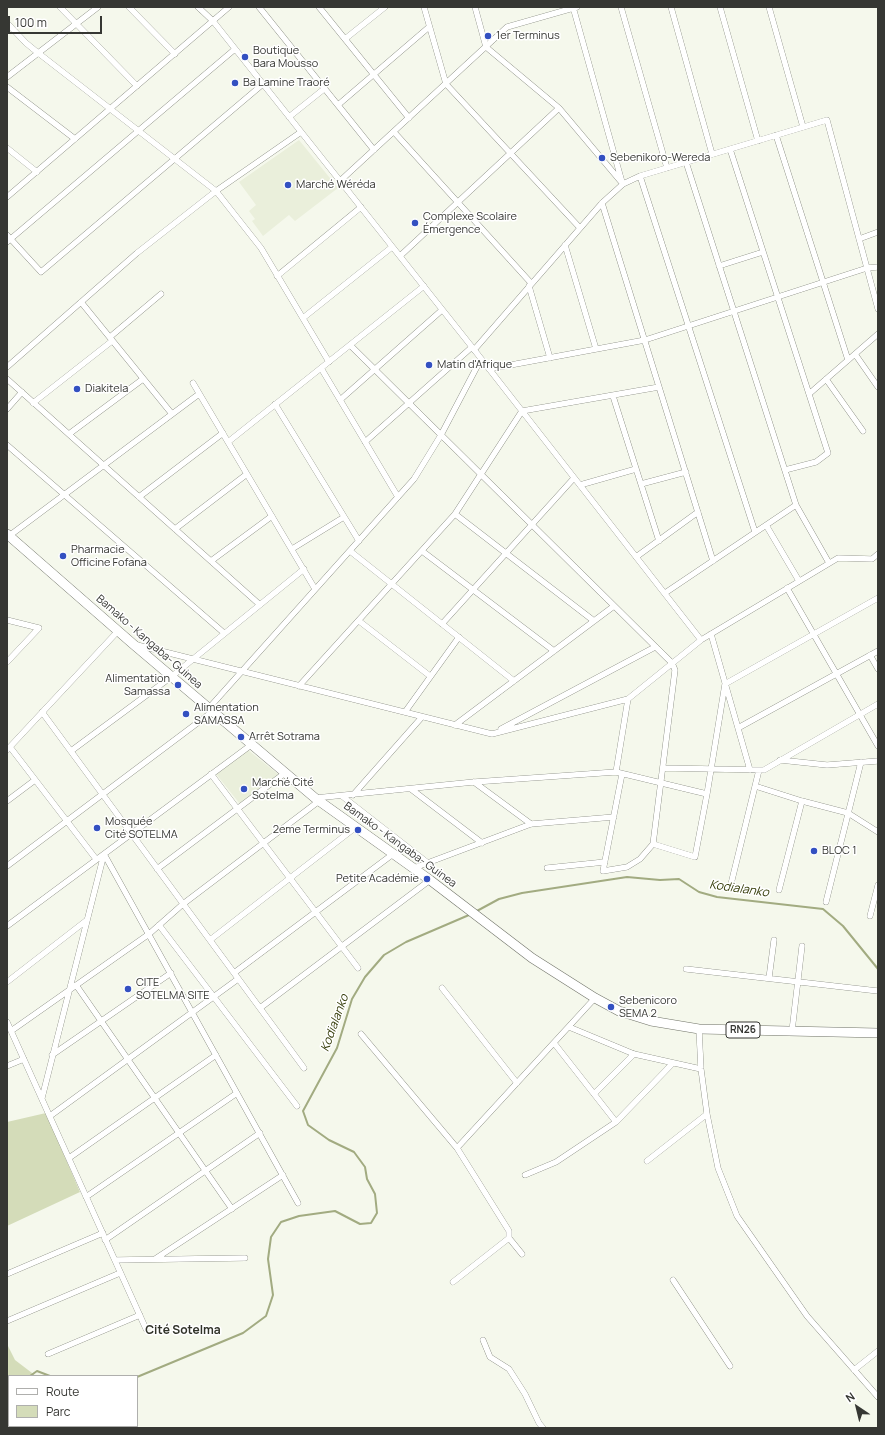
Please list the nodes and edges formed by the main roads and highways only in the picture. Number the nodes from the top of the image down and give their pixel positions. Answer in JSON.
{"nodes":[{"id":1,"x":8,"y":535,"type":"edge"},
{"id":2,"x":878,"y":1033,"type":"edge"}],
"edges":[{"from":1,"to":2,"type":"main road","name":"Bamako - Kangaba- Guinea","number":"RN26"}]}
